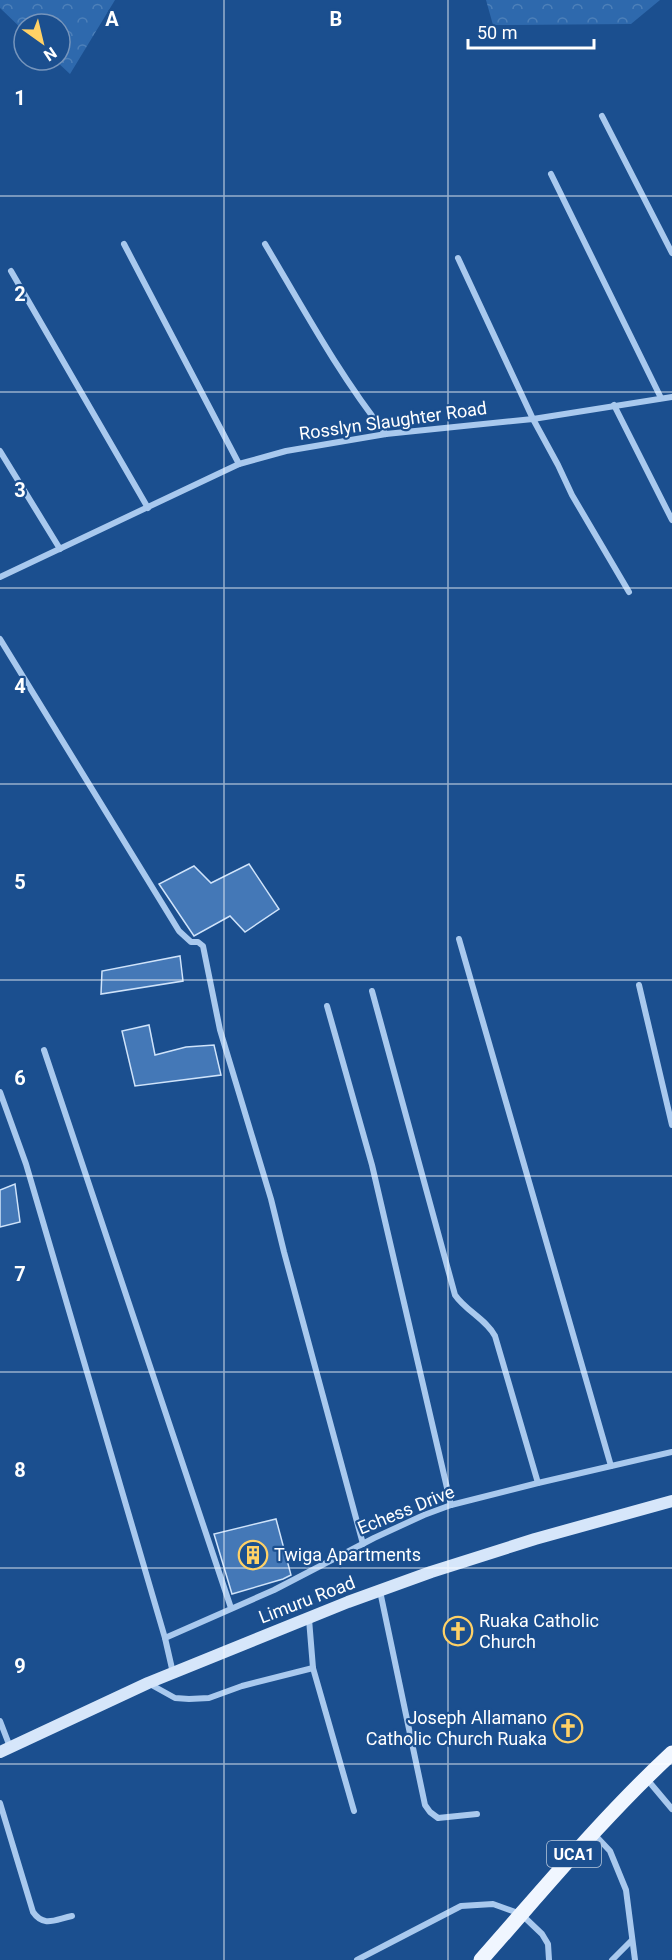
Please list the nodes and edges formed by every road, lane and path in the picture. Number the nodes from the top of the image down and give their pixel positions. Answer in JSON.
{"nodes":[{"id":1,"x":602,"y":116,"type":"dead end"},
{"id":2,"x":551,"y":174,"type":"dead end"},
{"id":3,"x":124,"y":244,"type":"dead end"},
{"id":4,"x":264,"y":244,"type":"dead end"},
{"id":5,"x":672,"y":253,"type":"edge"},
{"id":6,"x":458,"y":258,"type":"dead end"},
{"id":7,"x":11,"y":272,"type":"dead end"},
{"id":8,"x":672,"y":397,"type":"edge"},
{"id":9,"x":661,"y":398,"type":"junction"},
{"id":10,"x":614,"y":405,"type":"junction"},
{"id":11,"x":533,"y":418,"type":"junction"},
{"id":12,"x":386,"y":434,"type":"junction"},
{"id":13,"x":0,"y":451,"type":"edge"},
{"id":14,"x":239,"y":464,"type":"junction"},
{"id":15,"x":148,"y":508,"type":"junction"},
{"id":16,"x":672,"y":520,"type":"edge"},
{"id":17,"x":60,"y":549,"type":"junction"},
{"id":18,"x":0,"y":578,"type":"edge"},
{"id":19,"x":629,"y":592,"type":"dead end"},
{"id":20,"x":0,"y":639,"type":"edge"},
{"id":21,"x":459,"y":939,"type":"dead end"},
{"id":22,"x":639,"y":985,"type":"dead end"},
{"id":23,"x":372,"y":991,"type":"dead end"},
{"id":24,"x":327,"y":1006,"type":"dead end"},
{"id":25,"x":44,"y":1050,"type":"dead end"},
{"id":26,"x":0,"y":1092,"type":"edge"},
{"id":27,"x":672,"y":1125,"type":"edge"},
{"id":28,"x":672,"y":1452,"type":"edge"},
{"id":29,"x":611,"y":1466,"type":"junction"},
{"id":30,"x":538,"y":1483,"type":"junction"},
{"id":31,"x":670,"y":1503,"type":"edge"},
{"id":32,"x":452,"y":1506,"type":"junction"},
{"id":33,"x":363,"y":1544,"type":"junction"},
{"id":34,"x":380,"y":1591,"type":"junction"},
{"id":35,"x":231,"y":1608,"type":"junction"},
{"id":36,"x":309,"y":1618,"type":"junction"},
{"id":37,"x":165,"y":1638,"type":"junction"},
{"id":38,"x":313,"y":1668,"type":"junction"},
{"id":39,"x":172,"y":1672,"type":"junction"},
{"id":40,"x":148,"y":1683,"type":"junction"},
{"id":41,"x":0,"y":1721,"type":"edge"},
{"id":42,"x":5,"y":1750,"type":"edge"},
{"id":43,"x":672,"y":1754,"type":"edge"},
{"id":44,"x":646,"y":1777,"type":"junction"},
{"id":45,"x":0,"y":1803,"type":"edge"},
{"id":46,"x":672,"y":1809,"type":"edge"},
{"id":47,"x":354,"y":1811,"type":"dead end"},
{"id":48,"x":477,"y":1814,"type":"dead end"},
{"id":49,"x":593,"y":1834,"type":"junction"},
{"id":50,"x":521,"y":1914,"type":"junction"},
{"id":51,"x":72,"y":1916,"type":"dead end"},
{"id":52,"x":631,"y":1941,"type":"junction"},
{"id":53,"x":357,"y":1960,"type":"edge"},
{"id":54,"x":481,"y":1960,"type":"edge"},
{"id":55,"x":549,"y":1960,"type":"edge"},
{"id":56,"x":612,"y":1960,"type":"edge"},
{"id":57,"x":635,"y":1960,"type":"edge"}],
"edges":[{"from":1,"to":5,"type":"street"},
{"from":2,"to":9,"type":"street"},
{"from":3,"to":14,"type":"street"},
{"from":4,"to":12,"type":"street"},
{"from":6,"to":11,"type":"street"},
{"from":7,"to":15,"type":"street"},
{"from":8,"to":9,"type":"street","name":"Rosslyn Slaughter Road"},
{"from":9,"to":10,"type":"street","name":"Rosslyn Slaughter Road"},
{"from":10,"to":11,"type":"street","name":"Rosslyn Slaughter Road"},
{"from":10,"to":16,"type":"street"},
{"from":11,"to":12,"type":"street","name":"Rosslyn Slaughter Road"},
{"from":11,"to":19,"type":"street"},
{"from":12,"to":14,"type":"street","name":"Rosslyn Slaughter Road"},
{"from":13,"to":17,"type":"street"},
{"from":14,"to":15,"type":"street","name":"Rosslyn Slaughter Road"},
{"from":15,"to":17,"type":"street","name":"Rosslyn Slaughter Road"},
{"from":17,"to":18,"type":"street","name":"Rosslyn Slaughter Road"},
{"from":20,"to":33,"type":"street"},
{"from":21,"to":29,"type":"street"},
{"from":22,"to":27,"type":"street"},
{"from":23,"to":30,"type":"street"},
{"from":24,"to":32,"type":"street"},
{"from":25,"to":35,"type":"street"},
{"from":26,"to":37,"type":"street"},
{"from":28,"to":29,"type":"street","name":"Echess Drive"},
{"from":29,"to":30,"type":"street","name":"Echess Drive"},
{"from":30,"to":32,"type":"street","name":"Echess Drive"},
{"from":31,"to":34,"type":"main road","name":"Limuru Road"},
{"from":32,"to":33,"type":"street","name":"Echess Drive"},
{"from":33,"to":35,"type":"street","name":"Echess Drive"},
{"from":34,"to":36,"type":"main road","name":"Limuru Road"},
{"from":34,"to":48,"type":"street"},
{"from":35,"to":37,"type":"street","name":"Echess Drive"},
{"from":36,"to":38,"type":"street"},
{"from":36,"to":39,"type":"main road","name":"Limuru Road"},
{"from":37,"to":39,"type":"street"},
{"from":38,"to":40,"type":"street"},
{"from":38,"to":47,"type":"street"},
{"from":39,"to":40,"type":"main road","name":"Limuru Road"},
{"from":40,"to":42,"type":"main road","name":"Limuru Road"},
{"from":41,"to":42,"type":"street"},
{"from":43,"to":44,"type":"main road","number":"UCA1"},
{"from":44,"to":46,"type":"street"},
{"from":44,"to":49,"type":"main road","number":"UCA1"},
{"from":45,"to":51,"type":"street"},
{"from":49,"to":50,"type":"main road","number":"UCA1"},
{"from":49,"to":52,"type":"street"},
{"from":50,"to":53,"type":"street"},
{"from":50,"to":54,"type":"main road","number":"UCA1"},
{"from":50,"to":55,"type":"street"},
{"from":52,"to":56,"type":"street"},
{"from":52,"to":57,"type":"street"}]}
